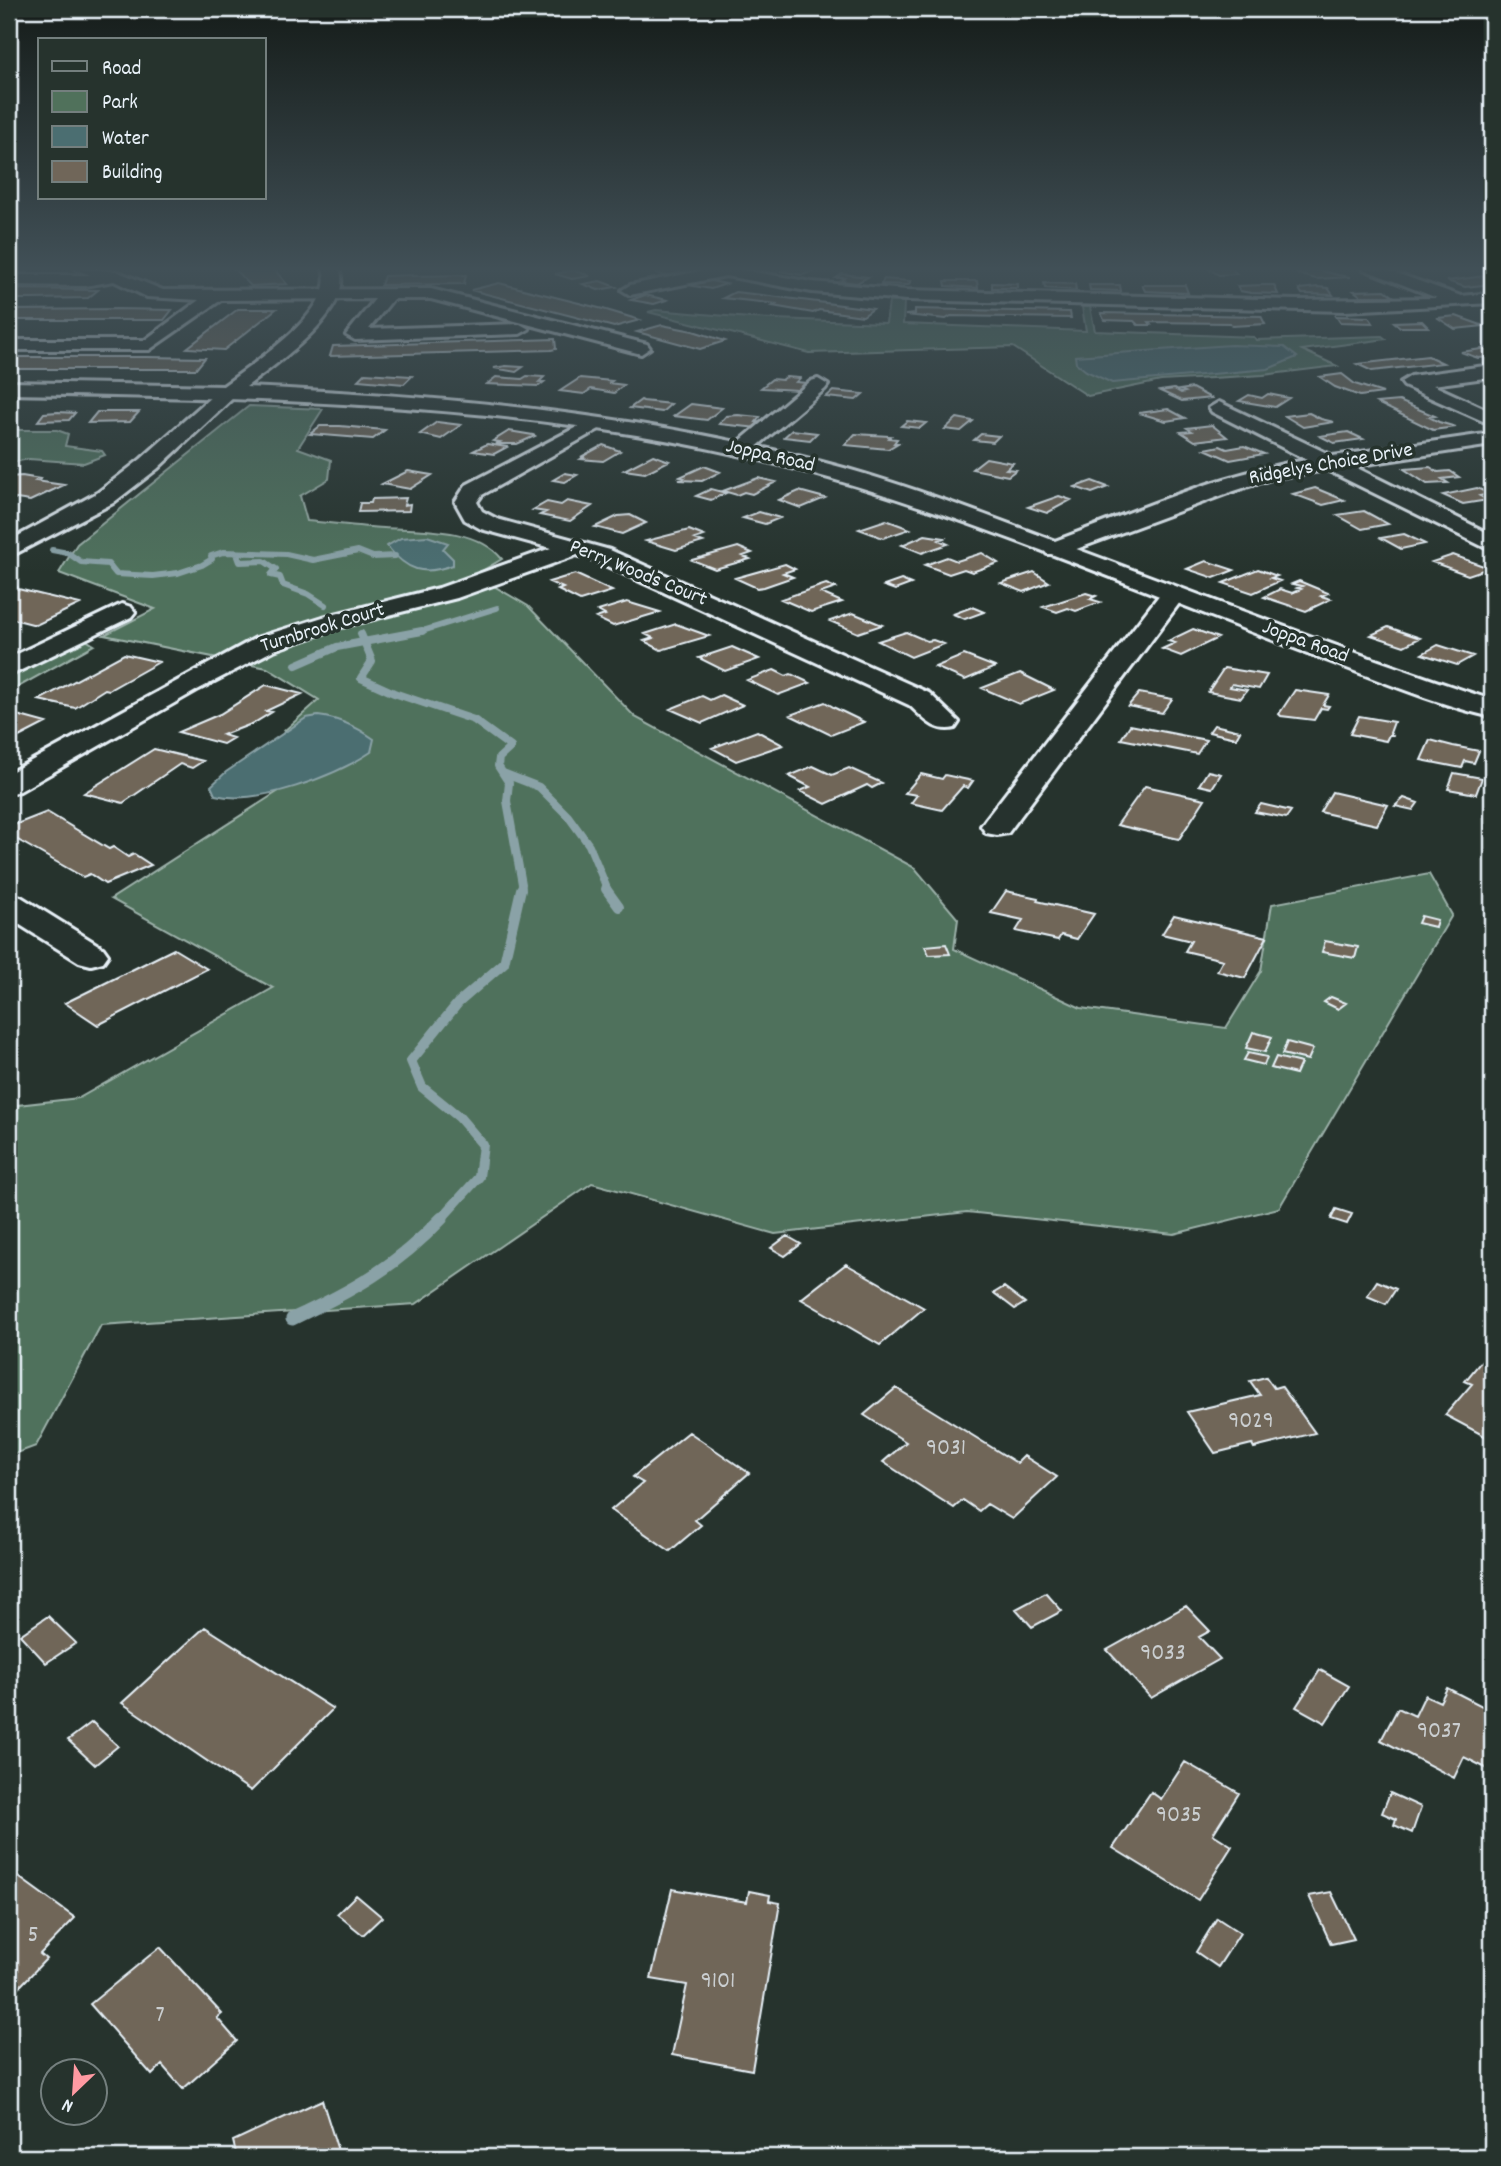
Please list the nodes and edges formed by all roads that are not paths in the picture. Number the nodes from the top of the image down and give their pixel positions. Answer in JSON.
{"nodes":[{"id":1,"x":254,"y":370,"type":"edge"},
{"id":2,"x":1492,"y":371,"type":"edge"},
{"id":3,"x":818,"y":385,"type":"dead end"},
{"id":4,"x":9,"y":388,"type":"edge"},
{"id":5,"x":226,"y":393,"type":"junction"},
{"id":6,"x":1219,"y":408,"type":"dead end"},
{"id":7,"x":1492,"y":419,"type":"edge"},
{"id":8,"x":594,"y":424,"type":"junction"},
{"id":9,"x":1492,"y":439,"type":"edge"},
{"id":10,"x":741,"y":450,"type":"junction"},
{"id":11,"x":1326,"y":463,"type":"junction"},
{"id":12,"x":21,"y":521,"type":"dead end"},
{"id":13,"x":57,"y":527,"type":"junction"},
{"id":14,"x":1492,"y":544,"type":"edge"},
{"id":15,"x":578,"y":547,"type":"junction"},
{"id":16,"x":1055,"y":549,"type":"junction"},
{"id":17,"x":9,"y":550,"type":"edge"},
{"id":18,"x":1173,"y":594,"type":"junction"},
{"id":19,"x":122,"y":612,"type":"dead end"},
{"id":20,"x":9,"y":647,"type":"edge"},
{"id":21,"x":36,"y":654,"type":"junction"},
{"id":22,"x":9,"y":668,"type":"edge"},
{"id":23,"x":1492,"y":709,"type":"edge"},
{"id":24,"x":945,"y":722,"type":"dead end"},
{"id":25,"x":9,"y":785,"type":"edge"},
{"id":26,"x":997,"y":826,"type":"dead end"},
{"id":27,"x":9,"y":904,"type":"edge"},
{"id":28,"x":91,"y":955,"type":"dead end"}],
"edges":[{"from":1,"to":5,"type":"street"},
{"from":2,"to":7,"type":"street"},
{"from":3,"to":10,"type":"street"},
{"from":4,"to":5,"type":"street","name":"Joppa Road"},
{"from":5,"to":8,"type":"street","name":"Joppa Road"},
{"from":5,"to":13,"type":"street"},
{"from":6,"to":11,"type":"street"},
{"from":8,"to":10,"type":"street","name":"Joppa Road"},
{"from":8,"to":15,"type":"street","name":"Perry Woods Court"},
{"from":9,"to":11,"type":"street","name":"Ridgelys Choice Drive"},
{"from":10,"to":16,"type":"street","name":"Joppa Road"},
{"from":11,"to":14,"type":"street"},
{"from":11,"to":16,"type":"street","name":"Ridgelys Choice Drive"},
{"from":12,"to":13,"type":"street"},
{"from":13,"to":17,"type":"street"},
{"from":15,"to":24,"type":"street","name":"Perry Woods Court"},
{"from":15,"to":25,"type":"street","name":"Turnbrook Court"},
{"from":16,"to":18,"type":"street","name":"Joppa Road"},
{"from":18,"to":23,"type":"street","name":"Joppa Road"},
{"from":18,"to":26,"type":"street"},
{"from":19,"to":21,"type":"street"},
{"from":20,"to":21,"type":"street"},
{"from":21,"to":22,"type":"street"},
{"from":27,"to":28,"type":"street"}]}
